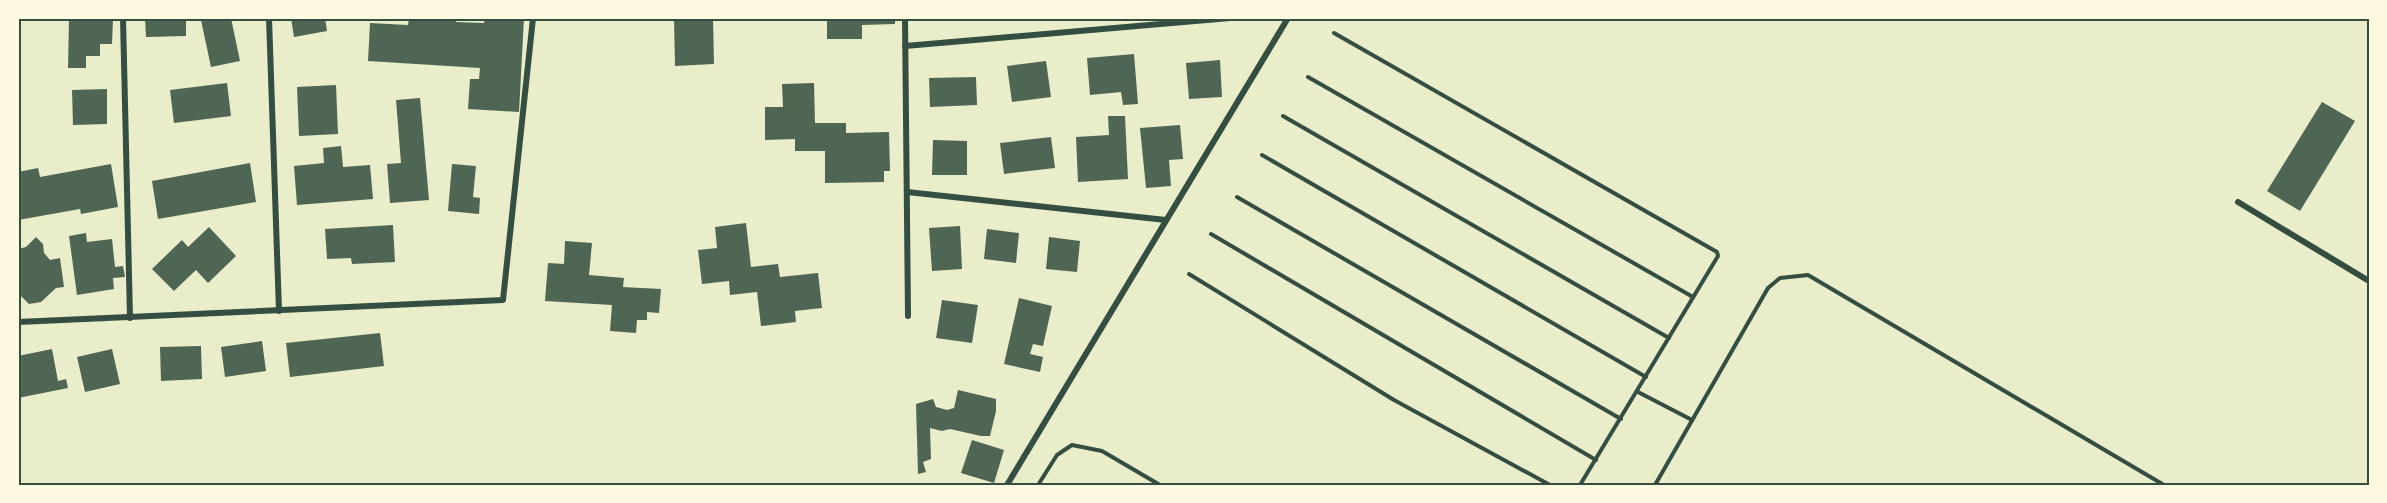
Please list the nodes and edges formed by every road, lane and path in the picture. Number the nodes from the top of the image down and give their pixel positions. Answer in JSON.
{"nodes":[{"id":1,"x":123,"y":18,"type":"edge"},
{"id":2,"x":269,"y":18,"type":"edge"},
{"id":3,"x":533,"y":18,"type":"edge"},
{"id":4,"x":905,"y":18,"type":"edge"},
{"id":5,"x":1230,"y":18,"type":"edge"},
{"id":6,"x":1288,"y":18,"type":"edge"},
{"id":7,"x":1334,"y":33,"type":"dead end"},
{"id":8,"x":905,"y":46,"type":"junction"},
{"id":9,"x":1308,"y":77,"type":"dead end"},
{"id":10,"x":1283,"y":116,"type":"dead end"},
{"id":11,"x":1262,"y":155,"type":"dead end"},
{"id":12,"x":907,"y":192,"type":"junction"},
{"id":13,"x":1237,"y":197,"type":"dead end"},
{"id":14,"x":2238,"y":202,"type":"dead end"},
{"id":15,"x":1166,"y":220,"type":"junction"},
{"id":16,"x":1211,"y":234,"type":"dead end"},
{"id":17,"x":1189,"y":274,"type":"dead end"},
{"id":18,"x":2369,"y":281,"type":"edge"},
{"id":19,"x":1693,"y":297,"type":"junction"},
{"id":20,"x":279,"y":311,"type":"junction"},
{"id":21,"x":908,"y":316,"type":"dead end"},
{"id":22,"x":130,"y":318,"type":"junction"},
{"id":23,"x":18,"y":322,"type":"edge"},
{"id":24,"x":1669,"y":338,"type":"junction"},
{"id":25,"x":1646,"y":377,"type":"junction"},
{"id":26,"x":1638,"y":392,"type":"junction"},
{"id":27,"x":1621,"y":419,"type":"junction"},
{"id":28,"x":1692,"y":420,"type":"junction"},
{"id":29,"x":1596,"y":460,"type":"junction"},
{"id":30,"x":1007,"y":485,"type":"edge"},
{"id":31,"x":1038,"y":485,"type":"edge"},
{"id":32,"x":1160,"y":485,"type":"edge"},
{"id":33,"x":1550,"y":485,"type":"edge"},
{"id":34,"x":1580,"y":485,"type":"edge"},
{"id":35,"x":1655,"y":485,"type":"edge"},
{"id":36,"x":2164,"y":485,"type":"edge"}],
"edges":[{"from":1,"to":22,"type":"street"},
{"from":2,"to":20,"type":"street"},
{"from":3,"to":20,"type":"street"},
{"from":4,"to":8,"type":"street"},
{"from":5,"to":8,"type":"street"},
{"from":6,"to":15,"type":"street"},
{"from":7,"to":19,"type":"lane"},
{"from":8,"to":12,"type":"street"},
{"from":9,"to":19,"type":"lane"},
{"from":10,"to":24,"type":"lane"},
{"from":11,"to":25,"type":"lane"},
{"from":12,"to":15,"type":"street"},
{"from":12,"to":21,"type":"street"},
{"from":13,"to":27,"type":"lane"},
{"from":14,"to":18,"type":"street"},
{"from":15,"to":30,"type":"street"},
{"from":16,"to":29,"type":"lane"},
{"from":17,"to":33,"type":"lane"},
{"from":19,"to":24,"type":"lane"},
{"from":20,"to":22,"type":"street"},
{"from":22,"to":23,"type":"street"},
{"from":24,"to":25,"type":"lane"},
{"from":25,"to":26,"type":"lane"},
{"from":26,"to":27,"type":"lane"},
{"from":26,"to":28,"type":"lane"},
{"from":27,"to":29,"type":"lane"},
{"from":28,"to":35,"type":"lane"},
{"from":28,"to":36,"type":"lane"},
{"from":29,"to":34,"type":"lane"},
{"from":31,"to":32,"type":"lane"}]}
